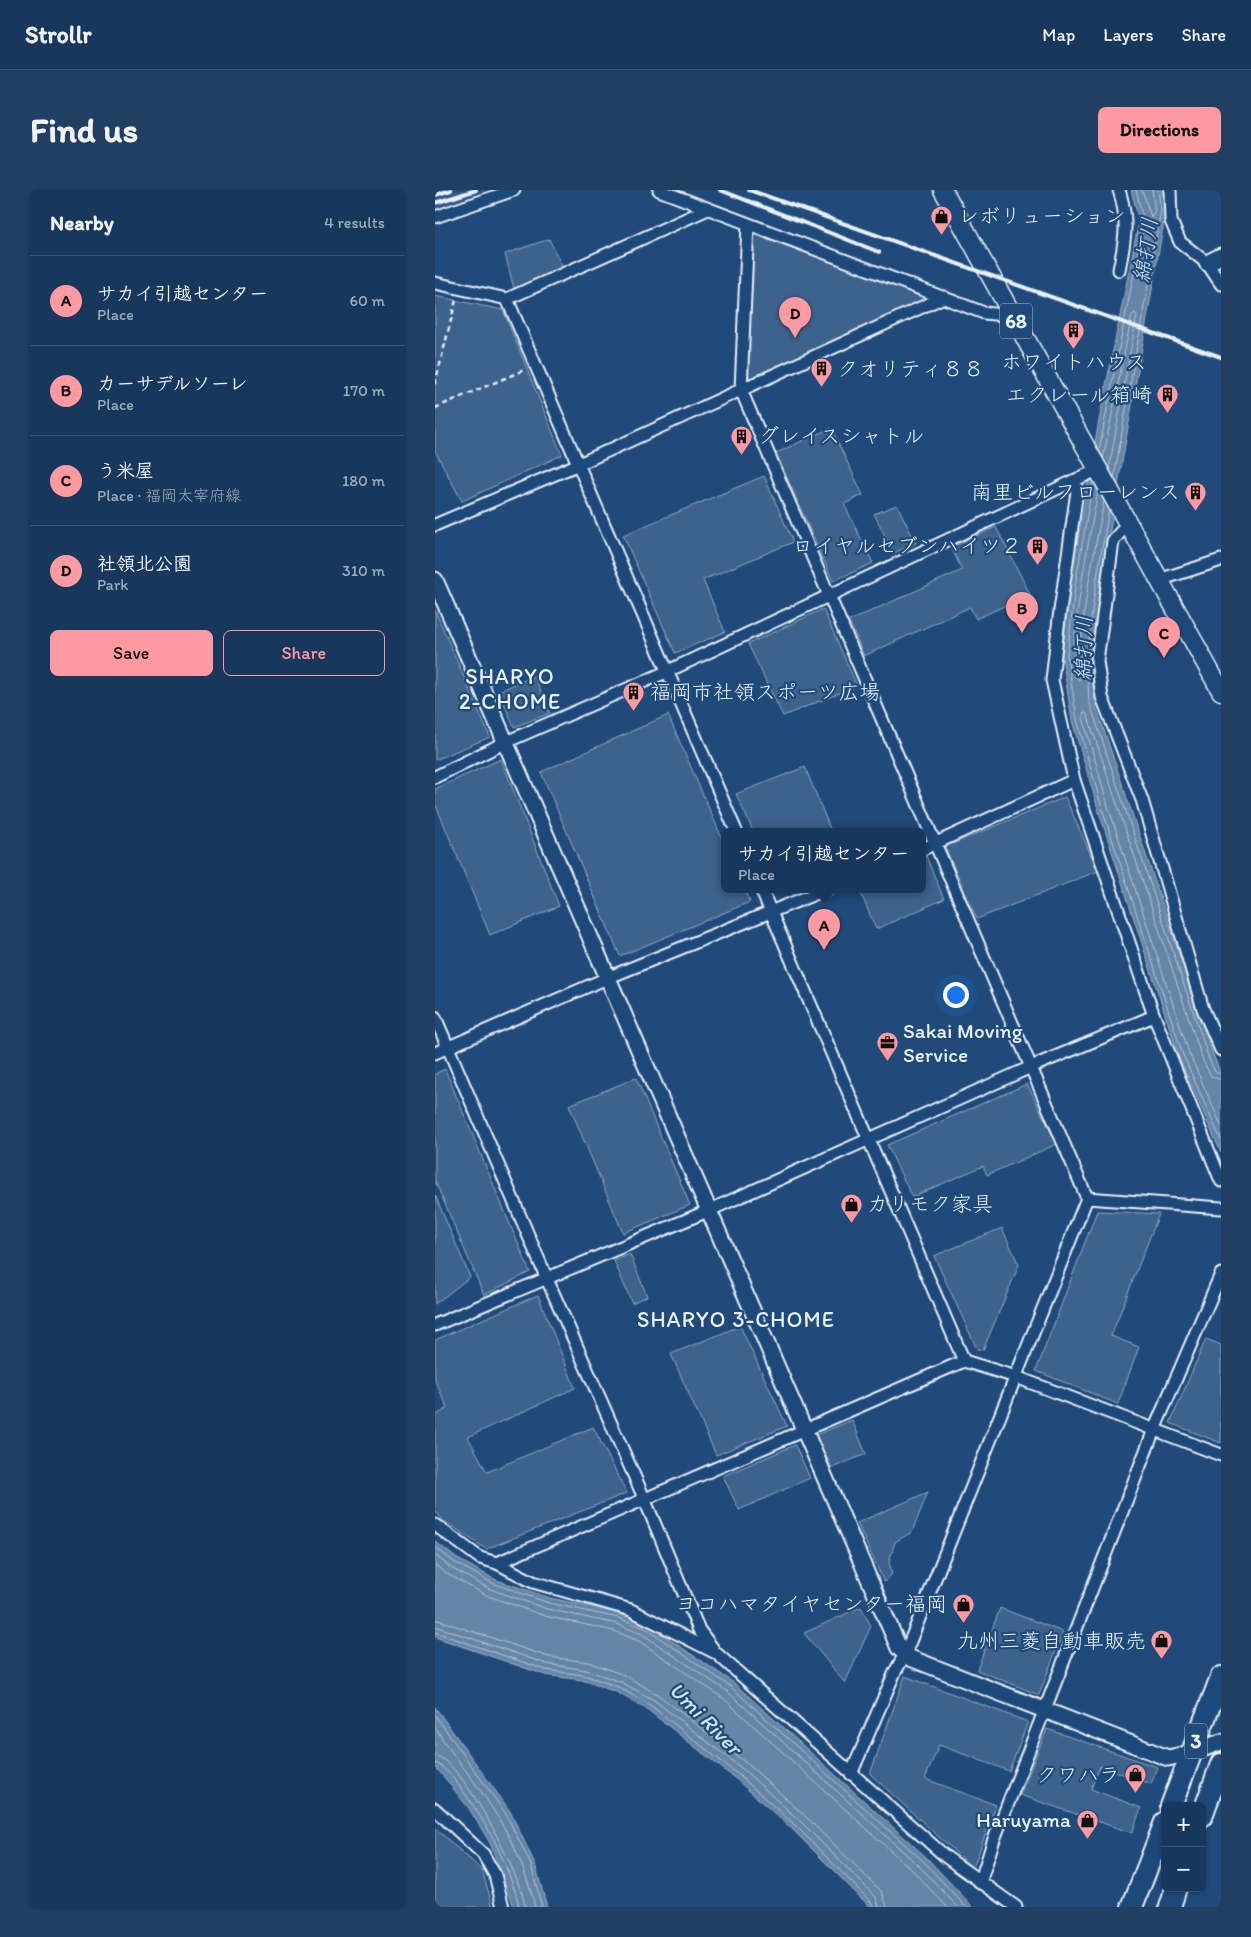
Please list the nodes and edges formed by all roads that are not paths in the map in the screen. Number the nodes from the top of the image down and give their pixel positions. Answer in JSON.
{"nodes":[{"id":1,"x":514,"y":190,"type":"edge"},
{"id":2,"x":659,"y":190,"type":"edge"},
{"id":3,"x":943,"y":190,"type":"edge"},
{"id":4,"x":1119,"y":190,"type":"edge"},
{"id":5,"x":1170,"y":190,"type":"edge"},
{"id":6,"x":708,"y":209,"type":"junction"},
{"id":7,"x":435,"y":216,"type":"edge"},
{"id":8,"x":748,"y":224,"type":"junction"},
{"id":9,"x":1221,"y":256,"type":"edge"},
{"id":10,"x":1207,"y":263,"type":"junction"},
{"id":11,"x":1119,"y":270,"type":"dead end"},
{"id":12,"x":435,"y":283,"type":"edge"},
{"id":13,"x":1221,"y":284,"type":"edge"},
{"id":14,"x":944,"y":297,"type":"junction"},
{"id":15,"x":507,"y":298,"type":"junction"},
{"id":16,"x":1013,"y":316,"type":"junction"},
{"id":17,"x":741,"y":390,"type":"junction"},
{"id":18,"x":579,"y":464,"type":"junction"},
{"id":19,"x":1093,"y":472,"type":"junction"},
{"id":20,"x":1074,"y":480,"type":"junction"},
{"id":21,"x":1126,"y":520,"type":"junction"},
{"id":22,"x":435,"y":524,"type":"edge"},
{"id":23,"x":1221,"y":560,"type":"edge"},
{"id":24,"x":435,"y":580,"type":"edge"},
{"id":25,"x":1159,"y":580,"type":"junction"},
{"id":26,"x":828,"y":595,"type":"junction"},
{"id":27,"x":666,"y":672,"type":"junction"},
{"id":28,"x":1221,"y":691,"type":"edge"},
{"id":29,"x":506,"y":742,"type":"junction"},
{"id":30,"x":435,"y":777,"type":"edge"},
{"id":31,"x":1073,"y":780,"type":"junction"},
{"id":32,"x":735,"y":828,"type":"edge"},
{"id":33,"x":936,"y":844,"type":"junction"},
{"id":34,"x":926,"y":848,"type":"edge"},
{"id":35,"x":763,"y":893,"type":"edge"},
{"id":36,"x":817,"y":893,"type":"edge"},
{"id":37,"x":771,"y":912,"type":"junction"},
{"id":38,"x":607,"y":978,"type":"junction"},
{"id":39,"x":1154,"y":1016,"type":"junction"},
{"id":40,"x":435,"y":1017,"type":"edge"},
{"id":41,"x":448,"y":1047,"type":"junction"},
{"id":42,"x":1221,"y":1050,"type":"edge"},
{"id":43,"x":435,"y":1053,"type":"edge"},
{"id":44,"x":1031,"y":1067,"type":"junction"},
{"id":45,"x":871,"y":1139,"type":"junction"},
{"id":46,"x":1221,"y":1181,"type":"edge"},
{"id":47,"x":1087,"y":1198,"type":"junction"},
{"id":48,"x":1221,"y":1208,"type":"edge"},
{"id":49,"x":710,"y":1210,"type":"junction"},
{"id":50,"x":1221,"y":1274,"type":"edge"},
{"id":51,"x":547,"y":1278,"type":"junction"},
{"id":52,"x":435,"y":1325,"type":"edge"},
{"id":53,"x":964,"y":1361,"type":"junction"},
{"id":54,"x":1016,"y":1377,"type":"junction"},
{"id":55,"x":803,"y":1429,"type":"junction"},
{"id":56,"x":1154,"y":1430,"type":"junction"},
{"id":57,"x":1221,"y":1455,"type":"edge"},
{"id":58,"x":644,"y":1498,"type":"junction"},
{"id":59,"x":435,"y":1525,"type":"edge"},
{"id":60,"x":497,"y":1563,"type":"junction"},
{"id":61,"x":716,"y":1653,"type":"junction"},
{"id":62,"x":905,"y":1654,"type":"junction"},
{"id":63,"x":1221,"y":1677,"type":"edge"},
{"id":64,"x":1045,"y":1711,"type":"junction"},
{"id":65,"x":1221,"y":1742,"type":"edge"},
{"id":66,"x":1191,"y":1753,"type":"junction"},
{"id":67,"x":1221,"y":1764,"type":"edge"},
{"id":68,"x":851,"y":1774,"type":"junction"},
{"id":69,"x":1173,"y":1802,"type":"edge"},
{"id":70,"x":1206,"y":1805,"type":"edge"},
{"id":71,"x":435,"y":1809,"type":"edge"},
{"id":72,"x":1161,"y":1832,"type":"edge"},
{"id":73,"x":980,"y":1883,"type":"junction"},
{"id":74,"x":1175,"y":1892,"type":"edge"},
{"id":75,"x":503,"y":1907,"type":"edge"},
{"id":76,"x":1015,"y":1907,"type":"edge"},
{"id":77,"x":1132,"y":1907,"type":"edge"},
{"id":78,"x":1170,"y":1907,"type":"edge"}],
"edges":[{"from":1,"to":7,"type":"street"},
{"from":2,"to":6,"type":"street"},
{"from":3,"to":16,"type":"main road","number":"68"},
{"from":4,"to":11,"type":"street"},
{"from":5,"to":10,"type":"street"},
{"from":6,"to":8,"type":"street"},
{"from":6,"to":15,"type":"street"},
{"from":8,"to":14,"type":"street"},
{"from":8,"to":17,"type":"street"},
{"from":9,"to":10,"type":"street"},
{"from":10,"to":13,"type":"street"},
{"from":12,"to":15,"type":"street"},
{"from":14,"to":16,"type":"street"},
{"from":14,"to":17,"type":"street"},
{"from":15,"to":18,"type":"street"},
{"from":16,"to":19,"type":"main road","number":"68"},
{"from":17,"to":18,"type":"street"},
{"from":17,"to":26,"type":"street"},
{"from":18,"to":22,"type":"street"},
{"from":18,"to":27,"type":"street"},
{"from":19,"to":20,"type":"street"},
{"from":19,"to":21,"type":"main road","number":"68"},
{"from":20,"to":26,"type":"street"},
{"from":20,"to":31,"type":"street"},
{"from":21,"to":25,"type":"main road","number":"68"},
{"from":21,"to":42,"type":"street"},
{"from":23,"to":25,"type":"street"},
{"from":24,"to":29,"type":"street"},
{"from":25,"to":28,"type":"main road","number":"68"},
{"from":26,"to":27,"type":"street"},
{"from":26,"to":33,"type":"street"},
{"from":27,"to":29,"type":"street"},
{"from":27,"to":32,"type":"street"},
{"from":29,"to":30,"type":"street"},
{"from":29,"to":38,"type":"street"},
{"from":31,"to":33,"type":"street"},
{"from":31,"to":39,"type":"street"},
{"from":33,"to":34,"type":"street"},
{"from":33,"to":44,"type":"street"},
{"from":35,"to":37,"type":"street"},
{"from":36,"to":37,"type":"street"},
{"from":37,"to":38,"type":"street"},
{"from":37,"to":45,"type":"street"},
{"from":38,"to":41,"type":"street"},
{"from":38,"to":49,"type":"street"},
{"from":39,"to":44,"type":"street"},
{"from":39,"to":46,"type":"street"},
{"from":40,"to":41,"type":"street"},
{"from":41,"to":43,"type":"street"},
{"from":41,"to":51,"type":"street"},
{"from":44,"to":45,"type":"street"},
{"from":44,"to":47,"type":"street"},
{"from":45,"to":49,"type":"street"},
{"from":45,"to":53,"type":"street"},
{"from":47,"to":48,"type":"street"},
{"from":47,"to":54,"type":"street"},
{"from":49,"to":51,"type":"street"},
{"from":49,"to":55,"type":"street"},
{"from":50,"to":56,"type":"street"},
{"from":51,"to":52,"type":"street"},
{"from":51,"to":58,"type":"street"},
{"from":53,"to":54,"type":"street"},
{"from":53,"to":55,"type":"street"},
{"from":54,"to":56,"type":"street"},
{"from":54,"to":62,"type":"street"},
{"from":55,"to":58,"type":"street"},
{"from":55,"to":62,"type":"street"},
{"from":56,"to":57,"type":"street"},
{"from":56,"to":64,"type":"street"},
{"from":58,"to":60,"type":"street"},
{"from":58,"to":61,"type":"street"},
{"from":59,"to":60,"type":"street"},
{"from":60,"to":61,"type":"street"},
{"from":61,"to":68,"type":"street"},
{"from":62,"to":64,"type":"street"},
{"from":62,"to":68,"type":"street"},
{"from":63,"to":66,"type":"highway","number":"3"},
{"from":64,"to":66,"type":"street"},
{"from":64,"to":73,"type":"street"},
{"from":65,"to":66,"type":"street"},
{"from":66,"to":69,"type":"highway","number":"3"},
{"from":67,"to":70,"type":"highway","number":"3"},
{"from":68,"to":73,"type":"street"},
{"from":71,"to":75,"type":"street"},
{"from":72,"to":77,"type":"highway"},
{"from":73,"to":76,"type":"street"},
{"from":74,"to":78,"type":"highway"}]}
